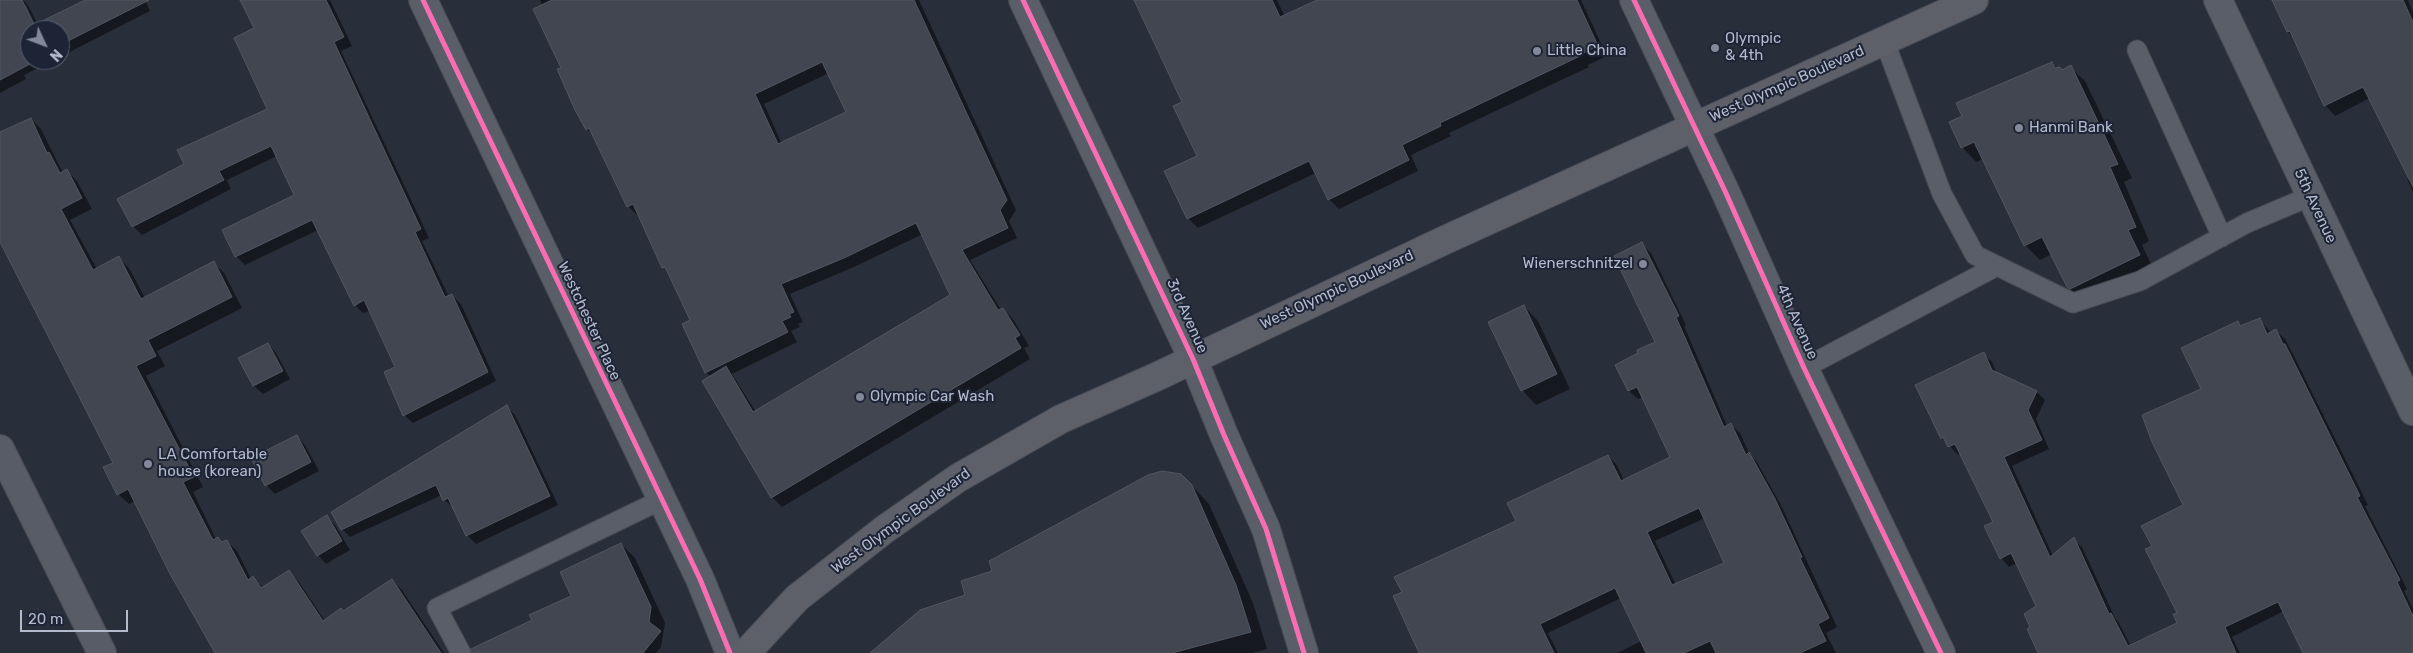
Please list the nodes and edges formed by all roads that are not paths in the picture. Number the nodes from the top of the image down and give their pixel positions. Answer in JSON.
{"nodes":[{"id":1,"x":423,"y":0,"type":"edge"},
{"id":2,"x":1024,"y":0,"type":"edge"},
{"id":3,"x":1634,"y":0,"type":"edge"},
{"id":4,"x":1974,"y":0,"type":"edge"},
{"id":5,"x":2218,"y":0,"type":"edge"},
{"id":6,"x":1884,"y":40,"type":"junction"},
{"id":7,"x":2136,"y":50,"type":"dead end"},
{"id":8,"x":1694,"y":126,"type":"junction"},
{"id":9,"x":2311,"y":196,"type":"junction"},
{"id":10,"x":2222,"y":238,"type":"junction"},
{"id":11,"x":1997,"y":266,"type":"junction"},
{"id":12,"x":1193,"y":359,"type":"junction"},
{"id":13,"x":1804,"y":368,"type":"junction"},
{"id":14,"x":2413,"y":411,"type":"edge"},
{"id":15,"x":0,"y":449,"type":"edge"},
{"id":16,"x":661,"y":500,"type":"junction"},
{"id":17,"x":102,"y":653,"type":"edge"},
{"id":18,"x":461,"y":653,"type":"edge"},
{"id":19,"x":730,"y":653,"type":"edge"},
{"id":20,"x":746,"y":653,"type":"edge"},
{"id":21,"x":1304,"y":653,"type":"edge"},
{"id":22,"x":1941,"y":653,"type":"edge"}],
"edges":[{"from":1,"to":16,"type":"street","name":"Westchester Place"},
{"from":2,"to":12,"type":"street","name":"3rd Avenue"},
{"from":3,"to":8,"type":"street","name":"4th Avenue"},
{"from":4,"to":6,"type":"main road","name":"West Olympic Boulevard"},
{"from":5,"to":9,"type":"street","name":"5th Avenue"},
{"from":6,"to":8,"type":"main road","name":"West Olympic Boulevard"},
{"from":6,"to":11,"type":"lane"},
{"from":7,"to":10,"type":"lane"},
{"from":8,"to":12,"type":"main road","name":"West Olympic Boulevard"},
{"from":8,"to":13,"type":"street","name":"4th Avenue"},
{"from":9,"to":10,"type":"lane"},
{"from":9,"to":14,"type":"street","name":"5th Avenue"},
{"from":10,"to":11,"type":"lane"},
{"from":11,"to":13,"type":"lane"},
{"from":12,"to":20,"type":"main road","name":"West Olympic Boulevard"},
{"from":12,"to":21,"type":"street","name":"3rd Avenue"},
{"from":13,"to":22,"type":"street","name":"4th Avenue"},
{"from":15,"to":17,"type":"main road"},
{"from":16,"to":18,"type":"lane"},
{"from":16,"to":19,"type":"street","name":"Westchester Place"}]}
